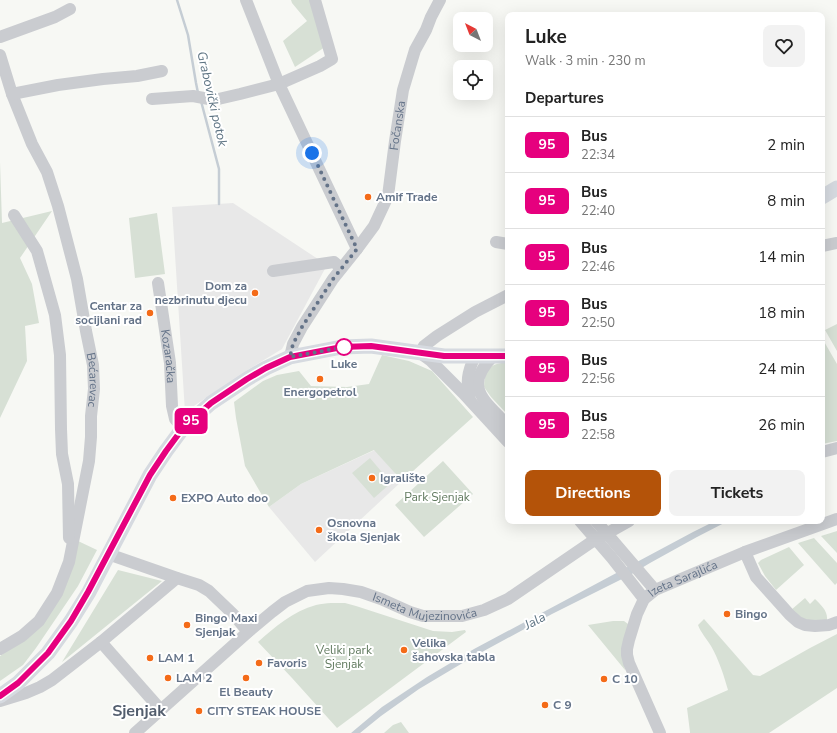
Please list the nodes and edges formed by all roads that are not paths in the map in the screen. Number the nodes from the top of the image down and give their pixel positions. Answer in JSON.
{"nodes":[{"id":1,"x":246,"y":0,"type":"edge"},
{"id":2,"x":315,"y":0,"type":"edge"},
{"id":3,"x":440,"y":0,"type":"edge"},
{"id":4,"x":70,"y":9,"type":"dead end"},
{"id":5,"x":0,"y":37,"type":"edge"},
{"id":6,"x":0,"y":55,"type":"edge"},
{"id":7,"x":162,"y":71,"type":"dead end"},
{"id":8,"x":279,"y":84,"type":"junction"},
{"id":9,"x":12,"y":94,"type":"junction"},
{"id":10,"x":152,"y":99,"type":"dead end"},
{"id":11,"x":837,"y":188,"type":"edge"},
{"id":12,"x":825,"y":195,"type":"edge"},
{"id":13,"x":14,"y":215,"type":"dead end"},
{"id":14,"x":496,"y":242,"type":"dead end"},
{"id":15,"x":837,"y":243,"type":"edge"},
{"id":16,"x":505,"y":244,"type":"edge"},
{"id":17,"x":825,"y":245,"type":"edge"},
{"id":18,"x":357,"y":249,"type":"junction"},
{"id":19,"x":341,"y":268,"type":"junction"},
{"id":20,"x":273,"y":271,"type":"dead end"},
{"id":21,"x":158,"y":283,"type":"dead end"},
{"id":22,"x":505,"y":297,"type":"edge"},
{"id":23,"x":420,"y":353,"type":"junction"},
{"id":24,"x":475,"y":356,"type":"junction"},
{"id":25,"x":493,"y":356,"type":"junction"},
{"id":26,"x":505,"y":356,"type":"edge"},
{"id":27,"x":290,"y":357,"type":"junction"},
{"id":28,"x":470,"y":400,"type":"junction"},
{"id":29,"x":505,"y":423,"type":"edge"},
{"id":30,"x":183,"y":428,"type":"junction"},
{"id":31,"x":505,"y":439,"type":"edge"},
{"id":32,"x":837,"y":448,"type":"edge"},
{"id":33,"x":825,"y":451,"type":"edge"},
{"id":34,"x":837,"y":519,"type":"edge"},
{"id":35,"x":825,"y":523,"type":"edge"},
{"id":36,"x":583,"y":524,"type":"edge"},
{"id":37,"x":599,"y":524,"type":"edge"},
{"id":38,"x":624,"y":524,"type":"edge"},
{"id":39,"x":823,"y":524,"type":"edge"},
{"id":40,"x":607,"y":533,"type":"junction"},
{"id":41,"x":596,"y":539,"type":"junction"},
{"id":42,"x":745,"y":552,"type":"junction"},
{"id":43,"x":108,"y":554,"type":"junction"},
{"id":44,"x":70,"y":562,"type":"junction"},
{"id":45,"x":177,"y":578,"type":"junction"},
{"id":46,"x":651,"y":586,"type":"junction"},
{"id":47,"x":644,"y":599,"type":"junction"},
{"id":48,"x":837,"y":622,"type":"edge"},
{"id":49,"x":248,"y":632,"type":"junction"},
{"id":50,"x":101,"y":642,"type":"junction"},
{"id":51,"x":0,"y":649,"type":"edge"},
{"id":52,"x":0,"y":696,"type":"edge"},
{"id":53,"x":0,"y":701,"type":"edge"},
{"id":54,"x":161,"y":710,"type":"junction"},
{"id":55,"x":135,"y":733,"type":"edge"},
{"id":56,"x":660,"y":733,"type":"edge"}],
"edges":[{"from":1,"to":8,"type":"street"},
{"from":2,"to":8,"type":"street"},
{"from":3,"to":18,"type":"street","name":"Fočanska"},
{"from":4,"to":5,"type":"street"},
{"from":6,"to":9,"type":"street","name":"Bećarevac"},
{"from":7,"to":9,"type":"street"},
{"from":8,"to":10,"type":"street"},
{"from":8,"to":18,"type":"street"},
{"from":9,"to":44,"type":"street","name":"Bećarevac"},
{"from":11,"to":12,"type":"main road"},
{"from":13,"to":44,"type":"street"},
{"from":14,"to":16,"type":"street"},
{"from":15,"to":17,"type":"street"},
{"from":18,"to":19,"type":"street","name":"Fočanska"},
{"from":19,"to":20,"type":"street"},
{"from":19,"to":27,"type":"street","name":"Fočanska"},
{"from":21,"to":30,"type":"street","name":"Kozaračka"},
{"from":22,"to":23,"type":"street"},
{"from":23,"to":24,"type":"main road"},
{"from":23,"to":27,"type":"main road"},
{"from":23,"to":28,"type":"street"},
{"from":24,"to":25,"type":"main road"},
{"from":24,"to":28,"type":"street"},
{"from":25,"to":26,"type":"main road"},
{"from":25,"to":29,"type":"street"},
{"from":27,"to":30,"type":"main road"},
{"from":28,"to":31,"type":"street"},
{"from":30,"to":43,"type":"main road"},
{"from":32,"to":33,"type":"street"},
{"from":34,"to":35,"type":"street","name":"Izeta Sarajlića"},
{"from":36,"to":41,"type":"street"},
{"from":37,"to":40,"type":"street"},
{"from":38,"to":40,"type":"street","name":"Ismeta Mujezinovića"},
{"from":39,"to":42,"type":"street","name":"Izeta Sarajlića"},
{"from":40,"to":41,"type":"street","name":"Ismeta Mujezinovića"},
{"from":40,"to":46,"type":"street"},
{"from":41,"to":47,"type":"street"},
{"from":41,"to":49,"type":"street","name":"Ismeta Mujezinovića"},
{"from":42,"to":46,"type":"street","name":"Izeta Sarajlića"},
{"from":42,"to":48,"type":"street"},
{"from":43,"to":45,"type":"street"},
{"from":43,"to":52,"type":"main road"},
{"from":44,"to":51,"type":"street","name":"Bećarevac"},
{"from":45,"to":49,"type":"street"},
{"from":45,"to":50,"type":"street"},
{"from":46,"to":47,"type":"street","name":"Izeta Sarajlića"},
{"from":47,"to":56,"type":"street","name":"Izeta Sarajlića"},
{"from":49,"to":54,"type":"street","name":"Ismeta Mujezinovića"},
{"from":50,"to":53,"type":"street"},
{"from":50,"to":54,"type":"street"},
{"from":54,"to":55,"type":"street","name":"Ismeta Mujezinovića"}]}
